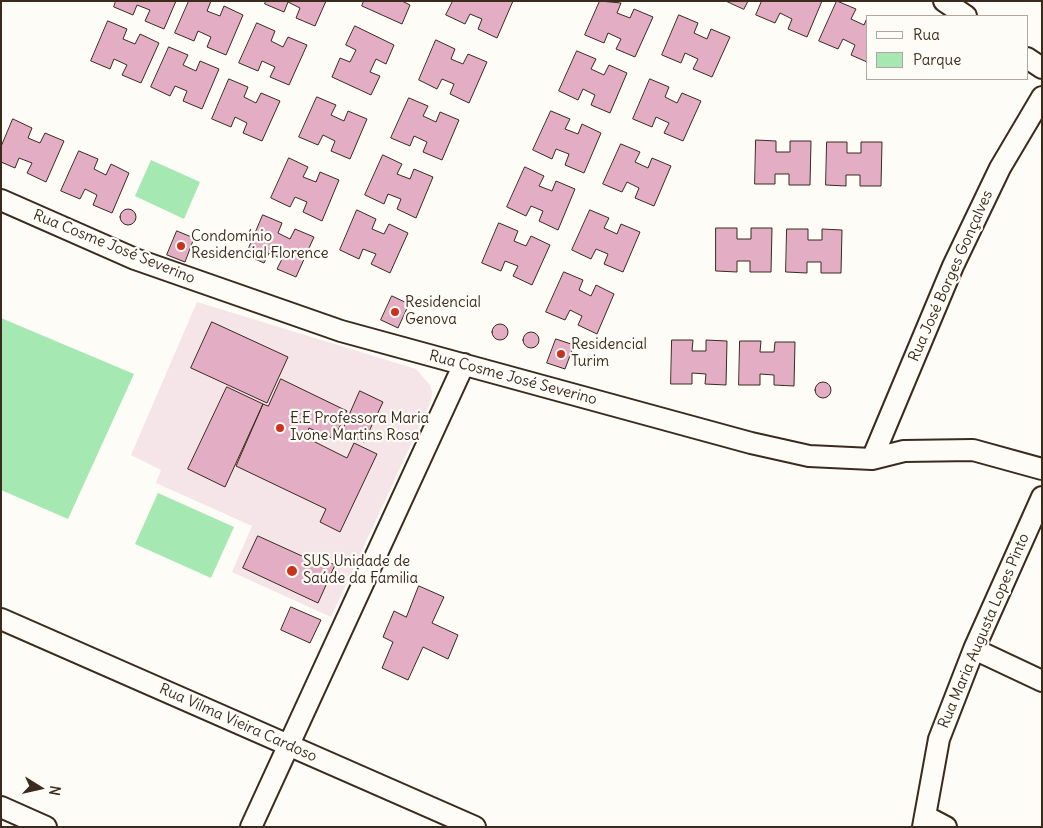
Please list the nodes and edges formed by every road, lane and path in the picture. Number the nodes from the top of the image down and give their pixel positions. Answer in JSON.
{"nodes":[{"id":1,"x":944,"y":1,"type":"edge"},
{"id":2,"x":965,"y":15,"type":"edge"},
{"id":3,"x":1028,"y":59,"type":"edge"},
{"id":4,"x":1042,"y":68,"type":"edge"},
{"id":5,"x":1042,"y":97,"type":"edge"},
{"id":6,"x":1,"y":200,"type":"edge"},
{"id":7,"x":464,"y":364,"type":"junction"},
{"id":8,"x":872,"y":460,"type":"junction"},
{"id":9,"x":1042,"y":469,"type":"edge"},
{"id":10,"x":1042,"y":497,"type":"edge"},
{"id":11,"x":1,"y":619,"type":"edge"},
{"id":12,"x":974,"y":649,"type":"junction"},
{"id":13,"x":1042,"y":681,"type":"edge"},
{"id":14,"x":288,"y":745,"type":"junction"},
{"id":15,"x":1,"y":807,"type":"edge"},
{"id":16,"x":924,"y":821,"type":"edge"},
{"id":17,"x":46,"y":827,"type":"edge"},
{"id":18,"x":251,"y":827,"type":"edge"},
{"id":19,"x":474,"y":827,"type":"edge"},
{"id":20,"x":946,"y":827,"type":"edge"}],
"edges":[{"from":1,"to":2,"type":"street"},
{"from":3,"to":4,"type":"street"},
{"from":5,"to":8,"type":"street","name":"Rua José Borges Gonçalves"},
{"from":6,"to":7,"type":"street","name":"Rua Cosme José Severino"},
{"from":7,"to":8,"type":"street","name":"Rua Cosme José Severino"},
{"from":7,"to":14,"type":"street"},
{"from":8,"to":9,"type":"street","name":"Rua Cosme José Severino"},
{"from":10,"to":12,"type":"street","name":"Rua Maria Augusta Lopes Pinto"},
{"from":11,"to":14,"type":"street","name":"Rua Vilma Vieira Cardoso"},
{"from":12,"to":13,"type":"street"},
{"from":12,"to":16,"type":"street","name":"Rua Maria Augusta Lopes Pinto"},
{"from":14,"to":18,"type":"street"},
{"from":14,"to":19,"type":"street","name":"Rua Vilma Vieira Cardoso"},
{"from":15,"to":17,"type":"street"},
{"from":16,"to":20,"type":"street"}]}
